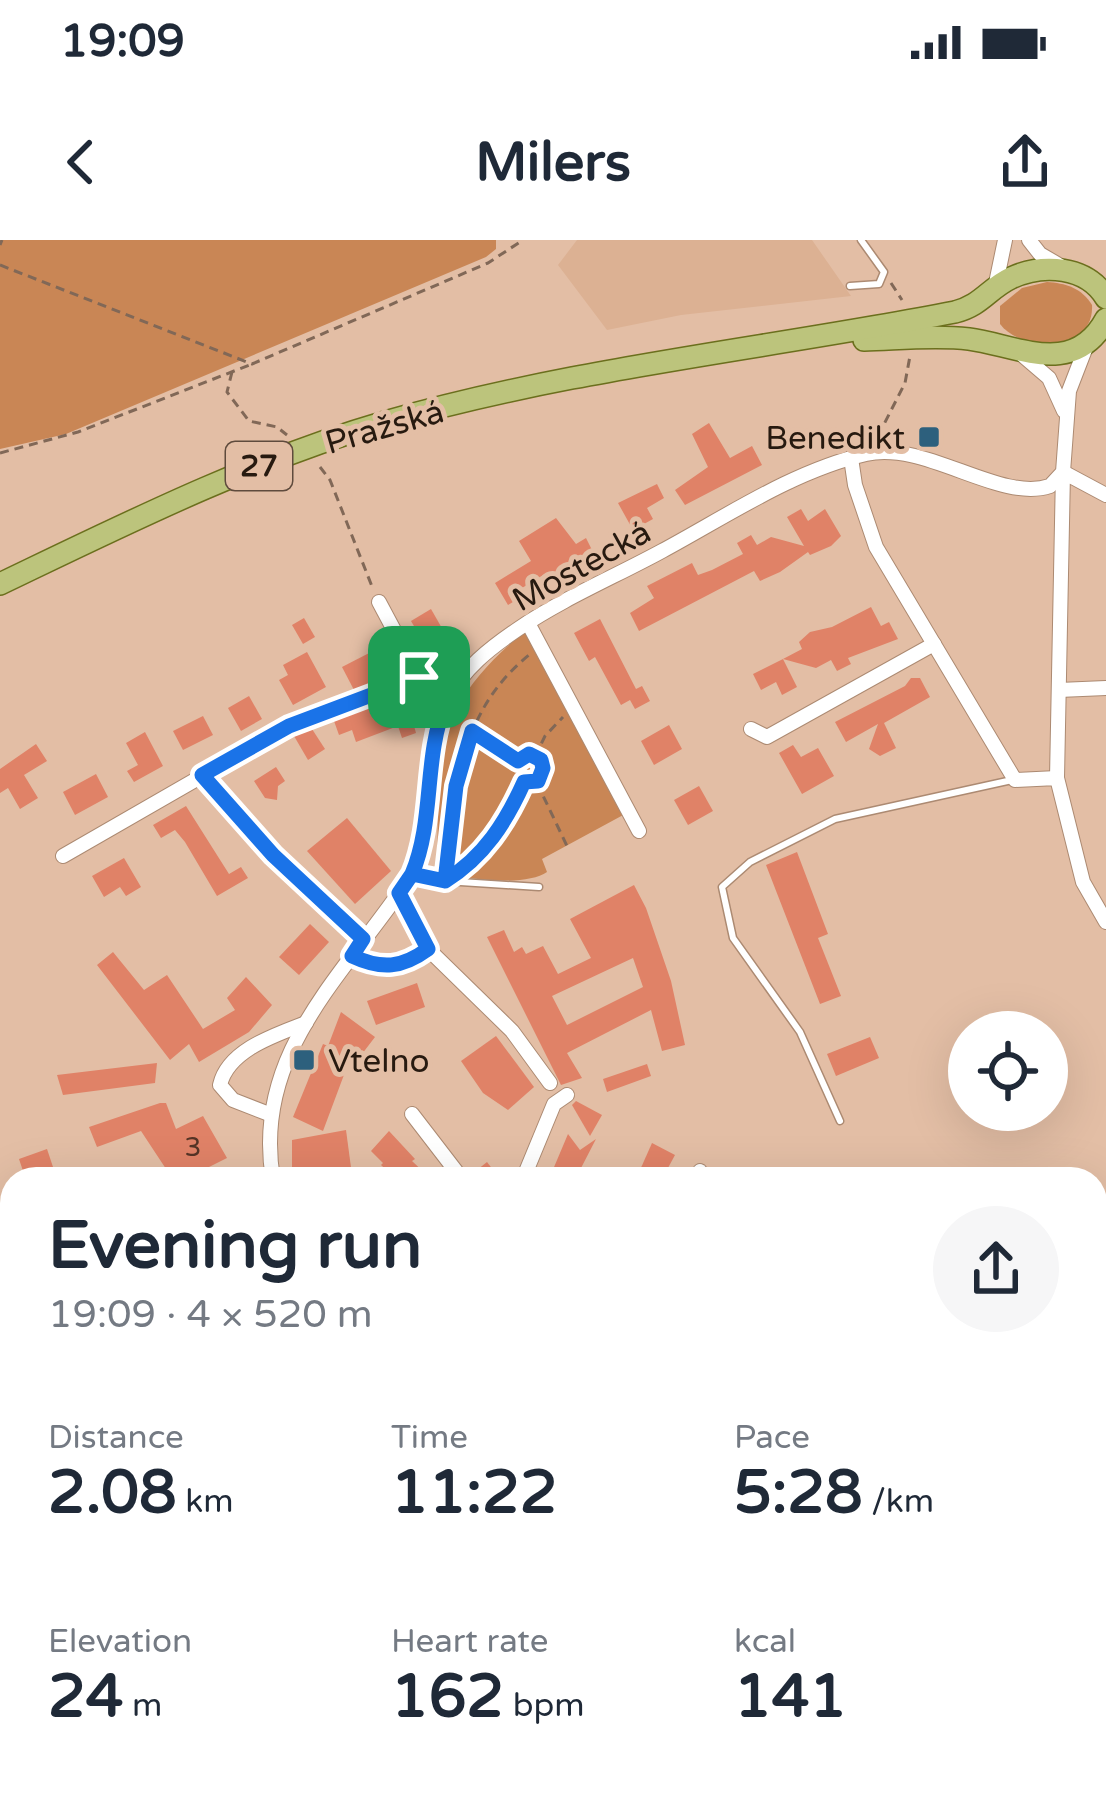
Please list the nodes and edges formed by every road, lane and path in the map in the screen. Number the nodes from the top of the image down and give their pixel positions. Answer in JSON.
{"nodes":[{"id":1,"x":523,"y":240,"type":"edge"},
{"id":2,"x":860,"y":240,"type":"edge"},
{"id":3,"x":1006,"y":240,"type":"edge"},
{"id":4,"x":1029,"y":240,"type":"edge"},
{"id":5,"x":0,"y":266,"type":"edge"},
{"id":6,"x":884,"y":272,"type":"junction"},
{"id":7,"x":1095,"y":285,"type":"edge"},
{"id":8,"x":850,"y":286,"type":"dead end"},
{"id":9,"x":990,"y":294,"type":"junction"},
{"id":10,"x":910,"y":330,"type":"junction"},
{"id":11,"x":1100,"y":330,"type":"edge"},
{"id":12,"x":1012,"y":350,"type":"junction"},
{"id":13,"x":252,"y":364,"type":"junction"},
{"id":14,"x":232,"y":372,"type":"junction"},
{"id":15,"x":1065,"y":416,"type":"junction"},
{"id":16,"x":306,"y":449,"type":"junction"},
{"id":17,"x":868,"y":453,"type":"junction"},
{"id":18,"x":0,"y":454,"type":"edge"},
{"id":19,"x":851,"y":458,"type":"junction"},
{"id":20,"x":1063,"y":472,"type":"junction"},
{"id":21,"x":1106,"y":495,"type":"edge"},
{"id":22,"x":0,"y":584,"type":"edge"},
{"id":23,"x":379,"y":602,"type":"joint"},
{"id":24,"x":528,"y":622,"type":"junction"},
{"id":25,"x":934,"y":644,"type":"junction"},
{"id":26,"x":530,"y":655,"type":"dead end"},
{"id":27,"x":419,"y":677,"type":"junction"},
{"id":28,"x":1106,"y":688,"type":"edge"},
{"id":29,"x":1059,"y":690,"type":"junction"},
{"id":30,"x":446,"y":702,"type":"junction"},
{"id":31,"x":564,"y":716,"type":"dead end"},
{"id":32,"x":751,"y":730,"type":"dead end"},
{"id":33,"x":472,"y":731,"type":"junction"},
{"id":34,"x":535,"y":757,"type":"junction"},
{"id":35,"x":518,"y":761,"type":"junction"},
{"id":36,"x":202,"y":775,"type":"junction"},
{"id":37,"x":1057,"y":778,"type":"junction"},
{"id":38,"x":1015,"y":780,"type":"junction"},
{"id":39,"x":536,"y":781,"type":"junction"},
{"id":40,"x":524,"y":782,"type":"junction"},
{"id":41,"x":639,"y":831,"type":"dead end"},
{"id":42,"x":566,"y":846,"type":"dead end"},
{"id":43,"x":63,"y":856,"type":"dead end"},
{"id":44,"x":412,"y":874,"type":"junction"},
{"id":45,"x":445,"y":881,"type":"junction"},
{"id":46,"x":539,"y":887,"type":"dead end"},
{"id":47,"x":399,"y":893,"type":"junction"},
{"id":48,"x":1101,"y":903,"type":"edge"},
{"id":49,"x":1106,"y":922,"type":"edge"},
{"id":50,"x":363,"y":939,"type":"junction"},
{"id":51,"x":428,"y":949,"type":"junction"},
{"id":52,"x":352,"y":956,"type":"junction"},
{"id":53,"x":306,"y":1022,"type":"junction"},
{"id":54,"x":550,"y":1083,"type":"dead end"},
{"id":55,"x":567,"y":1096,"type":"dead end"},
{"id":56,"x":269,"y":1114,"type":"junction"},
{"id":57,"x":412,"y":1114,"type":"dead end"},
{"id":58,"x":840,"y":1120,"type":"dead end"},
{"id":59,"x":272,"y":1167,"type":"edge"},
{"id":60,"x":452,"y":1167,"type":"edge"},
{"id":61,"x":528,"y":1167,"type":"edge"}],
"edges":[{"from":1,"to":13,"type":"path"},
{"from":2,"to":6,"type":"lane"},
{"from":3,"to":9,"type":"street"},
{"from":4,"to":7,"type":"street"},
{"from":5,"to":13,"type":"path"},
{"from":6,"to":8,"type":"lane"},
{"from":6,"to":10,"type":"path"},
{"from":7,"to":9,"type":"main road","name":"Pražská","number":"27"},
{"from":9,"to":10,"type":"main road","name":"Pražská","number":"27"},
{"from":9,"to":12,"type":"main road"},
{"from":10,"to":12,"type":"main road","name":"Pražská","number":"27"},
{"from":10,"to":16,"type":"main road","name":"Pražská","number":"27"},
{"from":10,"to":17,"type":"path"},
{"from":11,"to":12,"type":"main road","name":"Pražská","number":"27"},
{"from":11,"to":15,"type":"street"},
{"from":12,"to":15,"type":"street"},
{"from":13,"to":14,"type":"path"},
{"from":14,"to":16,"type":"path"},
{"from":14,"to":18,"type":"path"},
{"from":15,"to":20,"type":"street"},
{"from":16,"to":22,"type":"main road","name":"Pražská","number":"27"},
{"from":16,"to":23,"type":"path"},
{"from":17,"to":19,"type":"street","name":"Mostecká"},
{"from":17,"to":20,"type":"street","name":"Mostecká"},
{"from":19,"to":24,"type":"street","name":"Mostecká"},
{"from":19,"to":25,"type":"street"},
{"from":20,"to":21,"type":"street"},
{"from":20,"to":29,"type":"street"},
{"from":23,"to":27,"type":"street"},
{"from":24,"to":30,"type":"street","name":"Mostecká"},
{"from":24,"to":41,"type":"street"},
{"from":25,"to":32,"type":"street"},
{"from":25,"to":38,"type":"street"},
{"from":26,"to":33,"type":"path"},
{"from":27,"to":30,"type":"street"},
{"from":27,"to":36,"type":"street"},
{"from":28,"to":29,"type":"street"},
{"from":29,"to":37,"type":"street"},
{"from":30,"to":44,"type":"street","name":"Mostecká"},
{"from":31,"to":34,"type":"path"},
{"from":33,"to":35,"type":"path"},
{"from":33,"to":45,"type":"path"},
{"from":34,"to":35,"type":"path"},
{"from":34,"to":39,"type":"path"},
{"from":35,"to":40,"type":"path"},
{"from":36,"to":43,"type":"street"},
{"from":36,"to":50,"type":"street"},
{"from":37,"to":38,"type":"street"},
{"from":37,"to":48,"type":"street"},
{"from":38,"to":58,"type":"lane"},
{"from":39,"to":40,"type":"path"},
{"from":39,"to":42,"type":"path"},
{"from":40,"to":45,"type":"path"},
{"from":44,"to":45,"type":"lane"},
{"from":44,"to":47,"type":"street","name":"Mostecká"},
{"from":45,"to":46,"type":"lane"},
{"from":47,"to":50,"type":"street","name":"Mostecká"},
{"from":47,"to":51,"type":"street"},
{"from":48,"to":49,"type":"street"},
{"from":50,"to":52,"type":"street","name":"Mostecká"},
{"from":51,"to":52,"type":"street"},
{"from":51,"to":54,"type":"street"},
{"from":52,"to":53,"type":"street","name":"Mostecká"},
{"from":53,"to":56,"type":"street","name":"Mostecká"},
{"from":53,"to":56,"type":"street"},
{"from":55,"to":61,"type":"street"},
{"from":56,"to":59,"type":"street","name":"Mostecká"},
{"from":57,"to":60,"type":"street"}]}
